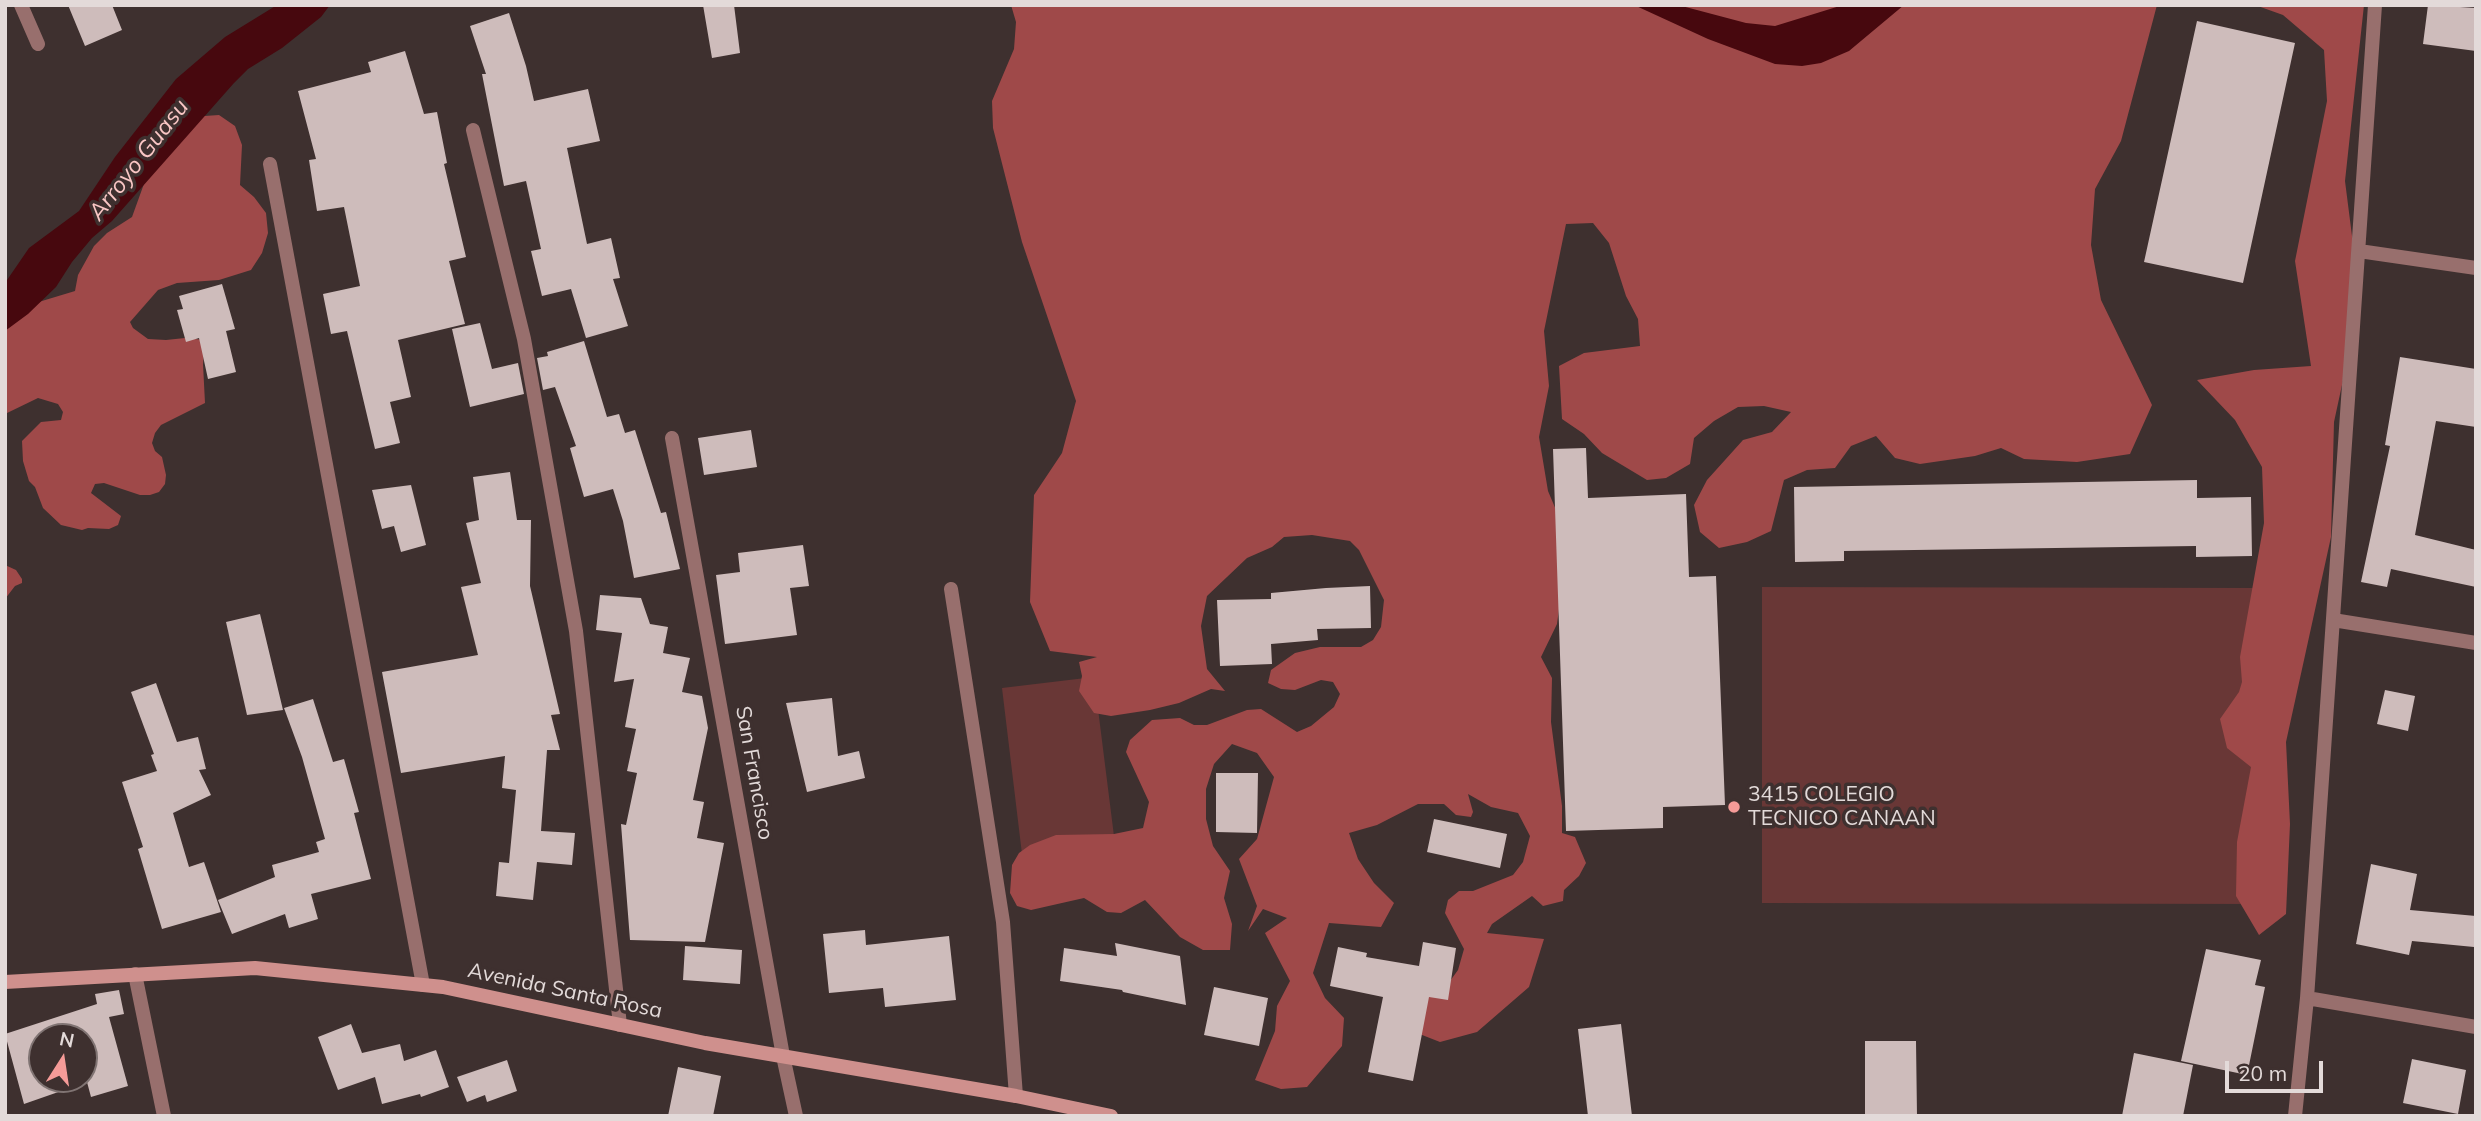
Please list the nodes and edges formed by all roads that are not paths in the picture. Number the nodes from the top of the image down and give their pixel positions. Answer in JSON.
{"nodes":[{"id":1,"x":21,"y":5,"type":"edge"},
{"id":2,"x":2375,"y":5,"type":"edge"},
{"id":3,"x":38,"y":44,"type":"dead end"},
{"id":4,"x":473,"y":130,"type":"dead end"},
{"id":5,"x":270,"y":164,"type":"dead end"},
{"id":6,"x":2358,"y":251,"type":"junction"},
{"id":7,"x":2476,"y":268,"type":"edge"},
{"id":8,"x":672,"y":438,"type":"dead end"},
{"id":9,"x":951,"y":589,"type":"dead end"},
{"id":10,"x":2333,"y":620,"type":"junction"},
{"id":11,"x":2476,"y":643,"type":"edge"},
{"id":12,"x":135,"y":974,"type":"junction"},
{"id":13,"x":5,"y":982,"type":"edge"},
{"id":14,"x":423,"y":985,"type":"junction"},
{"id":15,"x":2308,"y":998,"type":"junction"},
{"id":16,"x":621,"y":1025,"type":"junction"},
{"id":17,"x":2476,"y":1027,"type":"edge"},
{"id":18,"x":783,"y":1056,"type":"junction"},
{"id":19,"x":1016,"y":1096,"type":"junction"},
{"id":20,"x":164,"y":1116,"type":"edge"},
{"id":21,"x":796,"y":1116,"type":"edge"},
{"id":22,"x":1111,"y":1116,"type":"edge"},
{"id":23,"x":2295,"y":1116,"type":"edge"}],
"edges":[{"from":1,"to":3,"type":"street"},
{"from":2,"to":6,"type":"street"},
{"from":4,"to":16,"type":"street"},
{"from":5,"to":14,"type":"street"},
{"from":6,"to":7,"type":"street"},
{"from":6,"to":10,"type":"street"},
{"from":8,"to":18,"type":"street","name":"San Francisco"},
{"from":9,"to":19,"type":"street"},
{"from":10,"to":11,"type":"street"},
{"from":10,"to":15,"type":"street"},
{"from":12,"to":13,"type":"main road","name":"Avenida Santa Rosa"},
{"from":12,"to":14,"type":"main road","name":"Avenida Santa Rosa"},
{"from":12,"to":20,"type":"street"},
{"from":14,"to":16,"type":"main road","name":"Avenida Santa Rosa"},
{"from":15,"to":17,"type":"street"},
{"from":15,"to":23,"type":"street"},
{"from":16,"to":18,"type":"main road","name":"Avenida Santa Rosa"},
{"from":18,"to":19,"type":"main road","name":"Avenida Santa Rosa"},
{"from":18,"to":21,"type":"street","name":"San Francisco"},
{"from":19,"to":22,"type":"main road","name":"Avenida Santa Rosa"}]}
